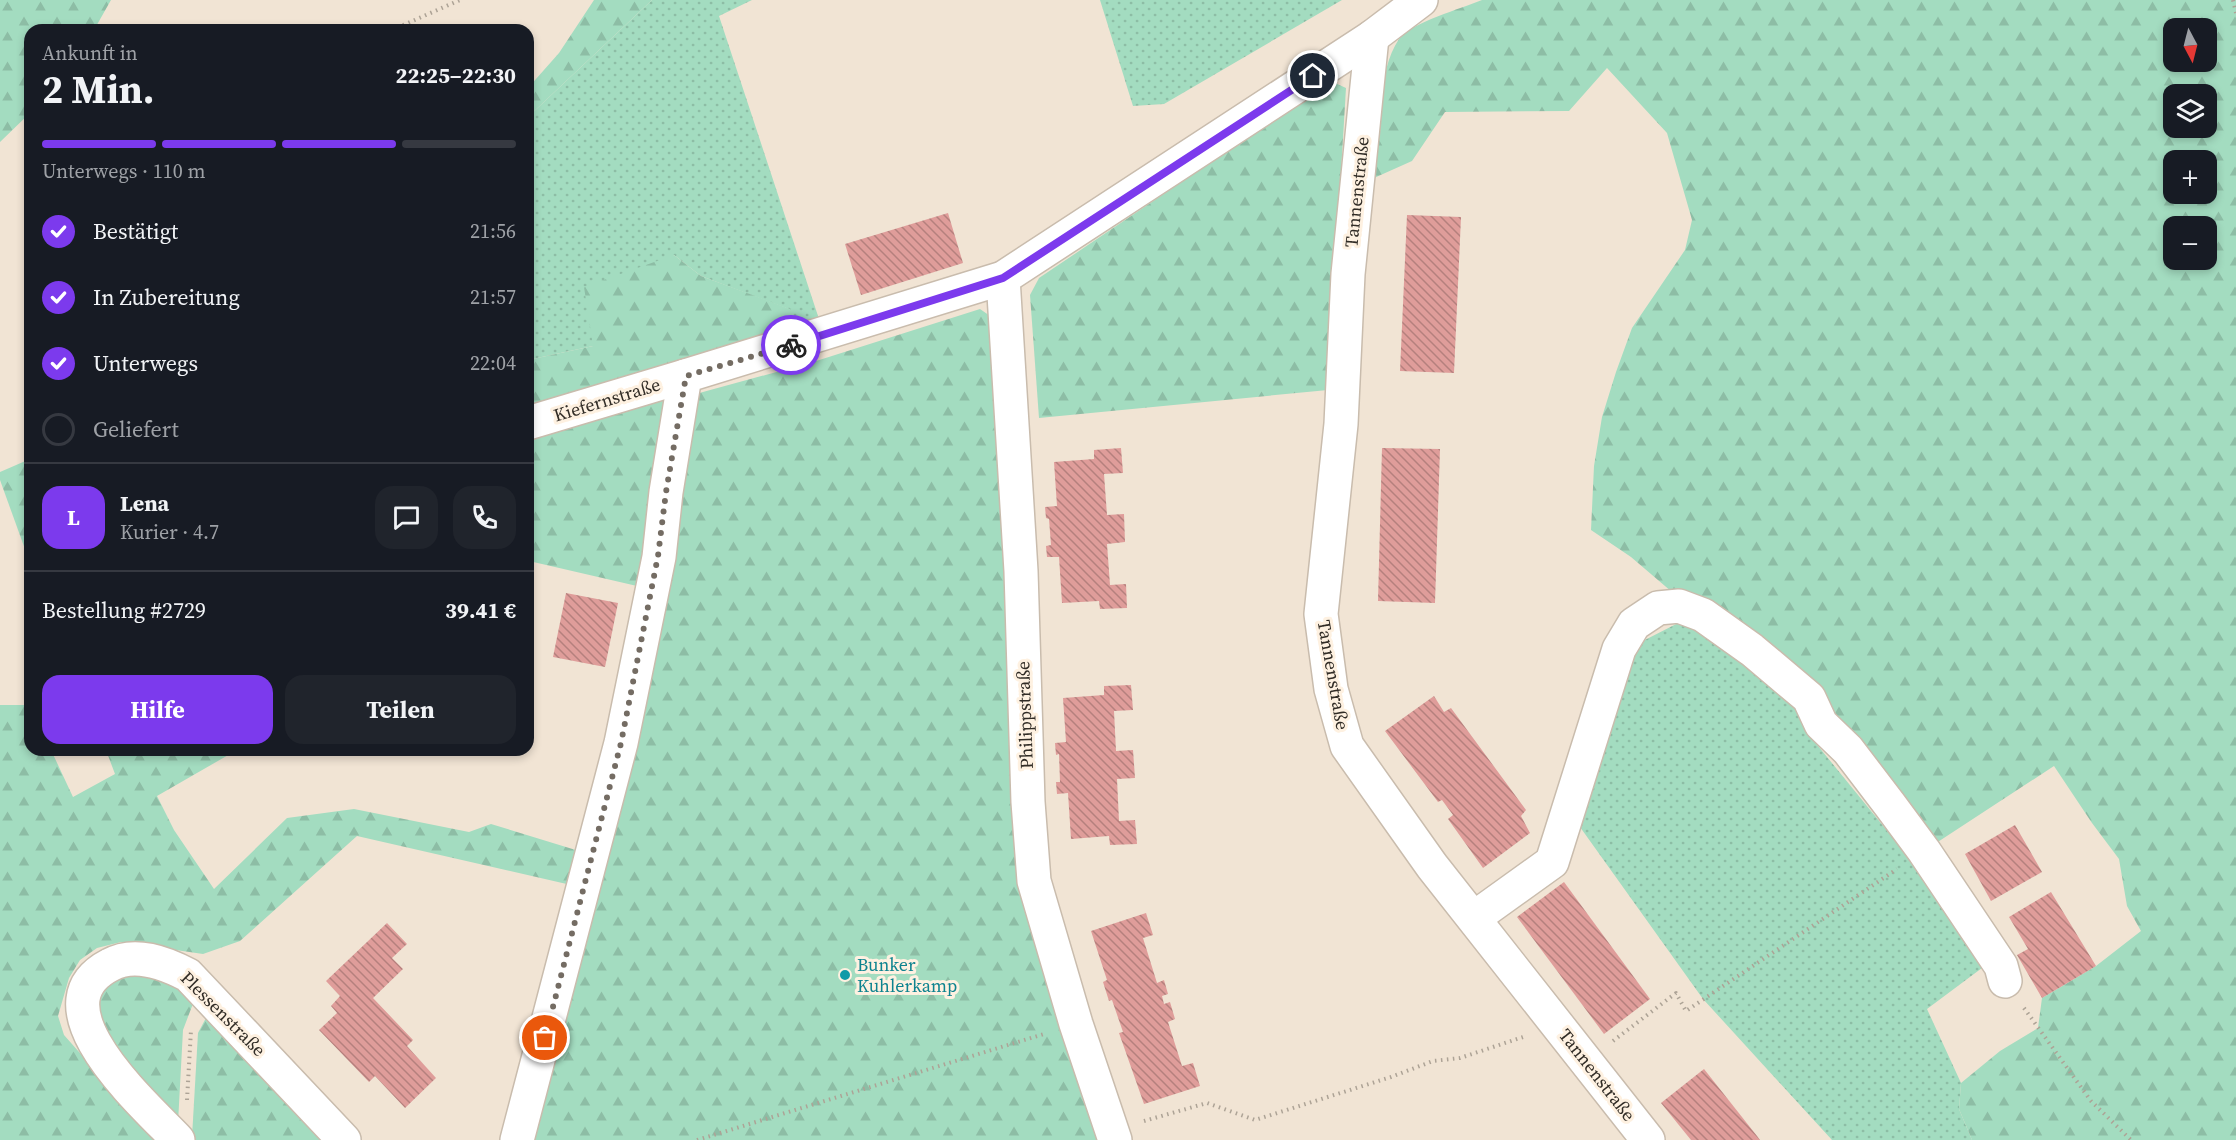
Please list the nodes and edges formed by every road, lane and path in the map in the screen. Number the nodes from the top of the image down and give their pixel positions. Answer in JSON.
{"nodes":[{"id":1,"x":460,"y":0,"type":"edge"},
{"id":2,"x":1421,"y":0,"type":"edge"},
{"id":3,"x":2233,"y":0,"type":"edge"},
{"id":4,"x":2236,"y":13,"type":"edge"},
{"id":5,"x":406,"y":24,"type":"edge"},
{"id":6,"x":1372,"y":37,"type":"junction"},
{"id":7,"x":1003,"y":278,"type":"junction"},
{"id":8,"x":686,"y":376,"type":"junction"},
{"id":9,"x":534,"y":421,"type":"edge"},
{"id":10,"x":1924,"y":851,"type":"junction"},
{"id":11,"x":1474,"y":918,"type":"junction"},
{"id":12,"x":2005,"y":981,"type":"joint"},
{"id":13,"x":195,"y":1020,"type":"dead end"},
{"id":14,"x":1555,"y":1021,"type":"junction"},
{"id":15,"x":1076,"y":1024,"type":"junction"},
{"id":16,"x":1586,"y":1061,"type":"junction"},
{"id":17,"x":189,"y":1062,"type":"dead end"},
{"id":18,"x":1113,"y":1135,"type":"edge"},
{"id":19,"x":178,"y":1140,"type":"edge"},
{"id":20,"x":344,"y":1140,"type":"edge"},
{"id":21,"x":517,"y":1140,"type":"edge"},
{"id":22,"x":697,"y":1140,"type":"edge"},
{"id":23,"x":1648,"y":1140,"type":"edge"},
{"id":24,"x":2131,"y":1140,"type":"edge"}],
"edges":[{"from":1,"to":5,"type":"path"},
{"from":2,"to":6,"type":"street","name":"Kiefernstraße"},
{"from":3,"to":4,"type":"path"},
{"from":6,"to":7,"type":"street","name":"Kiefernstraße"},
{"from":6,"to":11,"type":"street","name":"Tannenstraße"},
{"from":7,"to":8,"type":"street","name":"Kiefernstraße"},
{"from":7,"to":15,"type":"street","name":"Philippstraße"},
{"from":8,"to":9,"type":"street","name":"Kiefernstraße"},
{"from":8,"to":21,"type":"street","name":"Kiefernstraße"},
{"from":10,"to":11,"type":"street"},
{"from":10,"to":12,"type":"street"},
{"from":10,"to":16,"type":"path"},
{"from":11,"to":14,"type":"street","name":"Tannenstraße"},
{"from":12,"to":24,"type":"path"},
{"from":13,"to":17,"type":"path"},
{"from":14,"to":16,"type":"street","name":"Tannenstraße"},
{"from":14,"to":18,"type":"path"},
{"from":15,"to":18,"type":"street","name":"Philippstraße"},
{"from":15,"to":22,"type":"path"},
{"from":16,"to":23,"type":"street","name":"Tannenstraße"},
{"from":19,"to":20,"type":"street","name":"Plessenstraße"}]}
